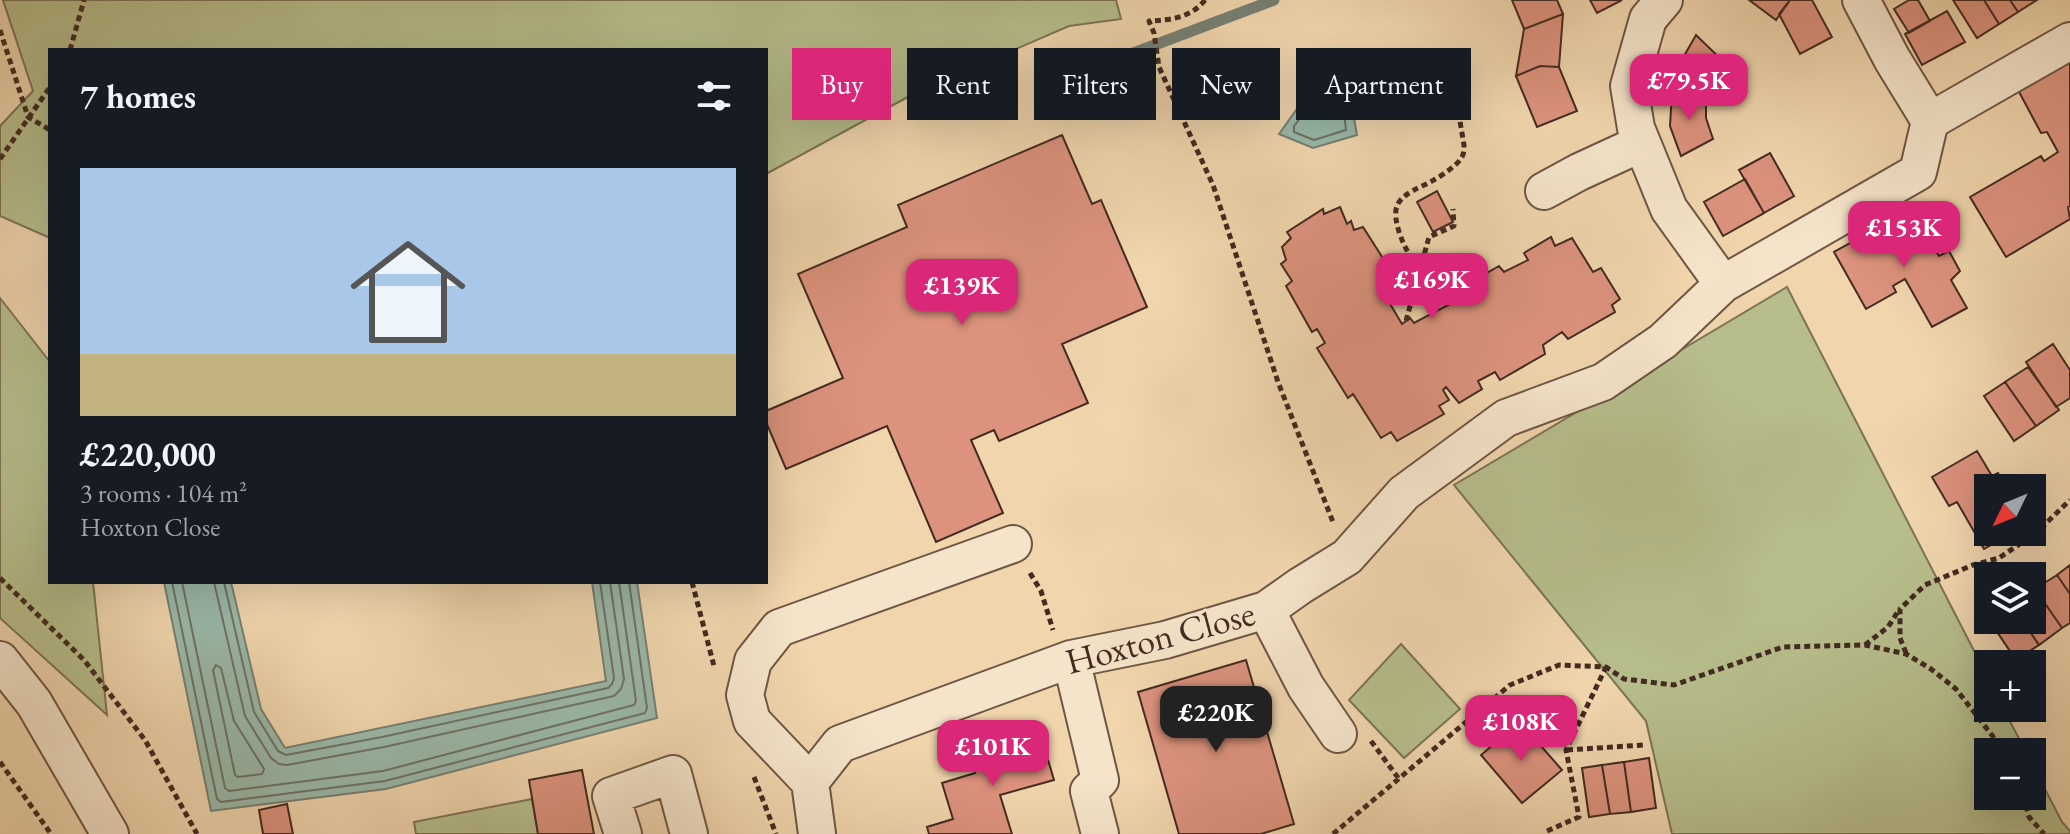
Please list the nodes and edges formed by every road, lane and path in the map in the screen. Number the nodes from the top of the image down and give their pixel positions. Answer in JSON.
{"nodes":[{"id":1,"x":84,"y":0,"type":"edge"},
{"id":2,"x":1205,"y":0,"type":"edge"},
{"id":3,"x":1664,"y":0,"type":"edge"},
{"id":4,"x":1861,"y":0,"type":"edge"},
{"id":5,"x":0,"y":30,"type":"edge"},
{"id":6,"x":2070,"y":41,"type":"edge"},
{"id":7,"x":71,"y":48,"type":"edge"},
{"id":8,"x":48,"y":90,"type":"edge"},
{"id":9,"x":28,"y":117,"type":"junction"},
{"id":10,"x":1460,"y":120,"type":"edge"},
{"id":11,"x":1930,"y":121,"type":"junction"},
{"id":12,"x":48,"y":129,"type":"edge"},
{"id":13,"x":1642,"y":143,"type":"junction"},
{"id":14,"x":0,"y":159,"type":"edge"},
{"id":15,"x":1548,"y":178,"type":"dead end"},
{"id":16,"x":1453,"y":209,"type":"dead end"},
{"id":17,"x":1421,"y":266,"type":"junction"},
{"id":18,"x":1723,"y":284,"type":"junction"},
{"id":19,"x":1406,"y":321,"type":"dead end"},
{"id":20,"x":2070,"y":500,"type":"edge"},
{"id":21,"x":1013,"y":544,"type":"joint"},
{"id":22,"x":1347,"y":557,"type":"junction"},
{"id":23,"x":0,"y":578,"type":"edge"},
{"id":24,"x":1900,"y":609,"type":"junction"},
{"id":25,"x":1266,"y":610,"type":"junction"},
{"id":26,"x":1865,"y":645,"type":"junction"},
{"id":27,"x":1906,"y":654,"type":"junction"},
{"id":28,"x":0,"y":660,"type":"edge"},
{"id":29,"x":1067,"y":660,"type":"junction"},
{"id":30,"x":1606,"y":667,"type":"junction"},
{"id":31,"x":1338,"y":734,"type":"dead end"},
{"id":32,"x":1994,"y":738,"type":"edge"},
{"id":33,"x":1643,"y":745,"type":"dead end"},
{"id":34,"x":1566,"y":750,"type":"junction"},
{"id":35,"x":0,"y":762,"type":"edge"},
{"id":36,"x":810,"y":782,"type":"junction"},
{"id":37,"x":2027,"y":810,"type":"edge"},
{"id":38,"x":1547,"y":831,"type":"dead end"},
{"id":39,"x":51,"y":834,"type":"edge"},
{"id":40,"x":110,"y":834,"type":"edge"},
{"id":41,"x":197,"y":834,"type":"edge"},
{"id":42,"x":623,"y":834,"type":"edge"},
{"id":43,"x":689,"y":834,"type":"edge"},
{"id":44,"x":817,"y":834,"type":"edge"},
{"id":45,"x":1100,"y":834,"type":"edge"},
{"id":46,"x":1333,"y":834,"type":"edge"},
{"id":47,"x":2044,"y":834,"type":"edge"}],
"edges":[{"from":1,"to":7,"type":"path"},
{"from":2,"to":22,"type":"path"},
{"from":3,"to":13,"type":"street"},
{"from":4,"to":11,"type":"street"},
{"from":5,"to":9,"type":"path"},
{"from":6,"to":11,"type":"street"},
{"from":8,"to":9,"type":"path"},
{"from":9,"to":12,"type":"path"},
{"from":9,"to":14,"type":"path"},
{"from":10,"to":17,"type":"path"},
{"from":11,"to":18,"type":"street","name":"Hoxton Close"},
{"from":13,"to":15,"type":"street"},
{"from":13,"to":18,"type":"street"},
{"from":16,"to":17,"type":"path"},
{"from":17,"to":19,"type":"path"},
{"from":18,"to":22,"type":"street","name":"Hoxton Close"},
{"from":20,"to":24,"type":"path"},
{"from":21,"to":29,"type":"path"},
{"from":21,"to":36,"type":"street"},
{"from":22,"to":25,"type":"street","name":"Hoxton Close"},
{"from":23,"to":41,"type":"path"},
{"from":24,"to":26,"type":"path"},
{"from":24,"to":27,"type":"path"},
{"from":25,"to":29,"type":"street","name":"Hoxton Close"},
{"from":25,"to":31,"type":"street"},
{"from":26,"to":27,"type":"path"},
{"from":26,"to":30,"type":"path"},
{"from":27,"to":32,"type":"path"},
{"from":28,"to":40,"type":"street"},
{"from":29,"to":36,"type":"street","name":"Hoxton Close"},
{"from":29,"to":45,"type":"street"},
{"from":30,"to":34,"type":"path"},
{"from":30,"to":46,"type":"path"},
{"from":33,"to":34,"type":"path"},
{"from":34,"to":38,"type":"path"},
{"from":35,"to":39,"type":"path"},
{"from":36,"to":44,"type":"street"},
{"from":37,"to":47,"type":"path"},
{"from":42,"to":43,"type":"street"}]}
